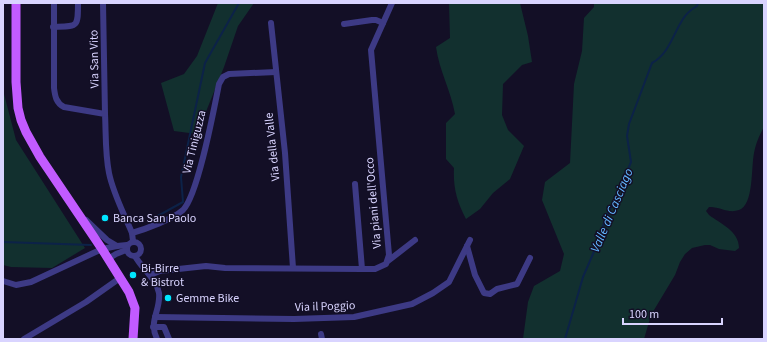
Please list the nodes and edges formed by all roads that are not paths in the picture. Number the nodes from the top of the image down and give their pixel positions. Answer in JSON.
{"nodes":[{"id":1,"x":16,"y":3,"type":"edge"},
{"id":2,"x":54,"y":3,"type":"edge"},
{"id":3,"x":78,"y":3,"type":"edge"},
{"id":4,"x":103,"y":3,"type":"edge"},
{"id":5,"x":392,"y":3,"type":"edge"},
{"id":6,"x":383,"y":23,"type":"junction"},
{"id":7,"x":271,"y":24,"type":"dead end"},
{"id":8,"x":344,"y":24,"type":"dead end"},
{"id":9,"x":54,"y":27,"type":"junction"},
{"id":10,"x":276,"y":72,"type":"junction"},
{"id":11,"x":105,"y":114,"type":"junction"},
{"id":12,"x":355,"y":184,"type":"dead end"},
{"id":13,"x":74,"y":208,"type":"junction"},
{"id":14,"x":132,"y":233,"type":"junction"},
{"id":15,"x":415,"y":240,"type":"dead end"},
{"id":16,"x":470,"y":240,"type":"dead end"},
{"id":17,"x":133,"y":241,"type":"junction"},
{"id":18,"x":117,"y":246,"type":"junction"},
{"id":19,"x":467,"y":246,"type":"junction"},
{"id":20,"x":127,"y":248,"type":"junction"},
{"id":21,"x":102,"y":249,"type":"junction"},
{"id":22,"x":135,"y":256,"type":"junction"},
{"id":23,"x":530,"y":258,"type":"dead end"},
{"id":24,"x":108,"y":259,"type":"junction"},
{"id":25,"x":388,"y":261,"type":"junction"},
{"id":26,"x":293,"y":268,"type":"junction"},
{"id":27,"x":362,"y":269,"type":"junction"},
{"id":28,"x":150,"y":275,"type":"junction"},
{"id":29,"x":120,"y":278,"type":"junction"},
{"id":30,"x":3,"y":281,"type":"edge"},
{"id":31,"x":154,"y":317,"type":"junction"},
{"id":32,"x":153,"y":328,"type":"junction"},
{"id":33,"x":24,"y":339,"type":"edge"},
{"id":34,"x":133,"y":339,"type":"edge"},
{"id":35,"x":157,"y":339,"type":"edge"},
{"id":36,"x":169,"y":339,"type":"edge"}],
"edges":[{"from":1,"to":13,"type":"main road"},
{"from":2,"to":9,"type":"street"},
{"from":3,"to":9,"type":"street"},
{"from":4,"to":11,"type":"street","name":"Via San Vito"},
{"from":5,"to":6,"type":"street","name":"Via piani dell'Occo"},
{"from":6,"to":8,"type":"street"},
{"from":6,"to":25,"type":"street","name":"Via piani dell'Occo"},
{"from":7,"to":10,"type":"street","name":"Via della Valle"},
{"from":9,"to":11,"type":"street"},
{"from":10,"to":14,"type":"street","name":"Via Tiniguzza"},
{"from":10,"to":26,"type":"street","name":"Via della Valle"},
{"from":11,"to":14,"type":"street","name":"Via San Vito"},
{"from":12,"to":27,"type":"street"},
{"from":13,"to":18,"type":"street"},
{"from":13,"to":21,"type":"main road"},
{"from":14,"to":17,"type":"street","name":"Via San Vito"},
{"from":15,"to":25,"type":"street"},
{"from":16,"to":19,"type":"street","name":"Via il Poggio"},
{"from":17,"to":20,"type":"street"},
{"from":17,"to":22,"type":"street"},
{"from":18,"to":20,"type":"street"},
{"from":18,"to":21,"type":"street"},
{"from":19,"to":23,"type":"street"},
{"from":19,"to":31,"type":"street","name":"Via il Poggio"},
{"from":20,"to":22,"type":"street"},
{"from":20,"to":24,"type":"street"},
{"from":21,"to":24,"type":"main road"},
{"from":21,"to":30,"type":"street"},
{"from":22,"to":28,"type":"street"},
{"from":24,"to":29,"type":"main road"},
{"from":25,"to":27,"type":"street","name":"Via piani dell'Occo"},
{"from":26,"to":27,"type":"street","name":"Via piani dell'Occo"},
{"from":26,"to":28,"type":"street","name":"Via piani dell'Occo"},
{"from":28,"to":31,"type":"street"},
{"from":29,"to":33,"type":"street"},
{"from":29,"to":34,"type":"main road"},
{"from":31,"to":32,"type":"street"},
{"from":32,"to":35,"type":"street"},
{"from":32,"to":36,"type":"street"}]}
